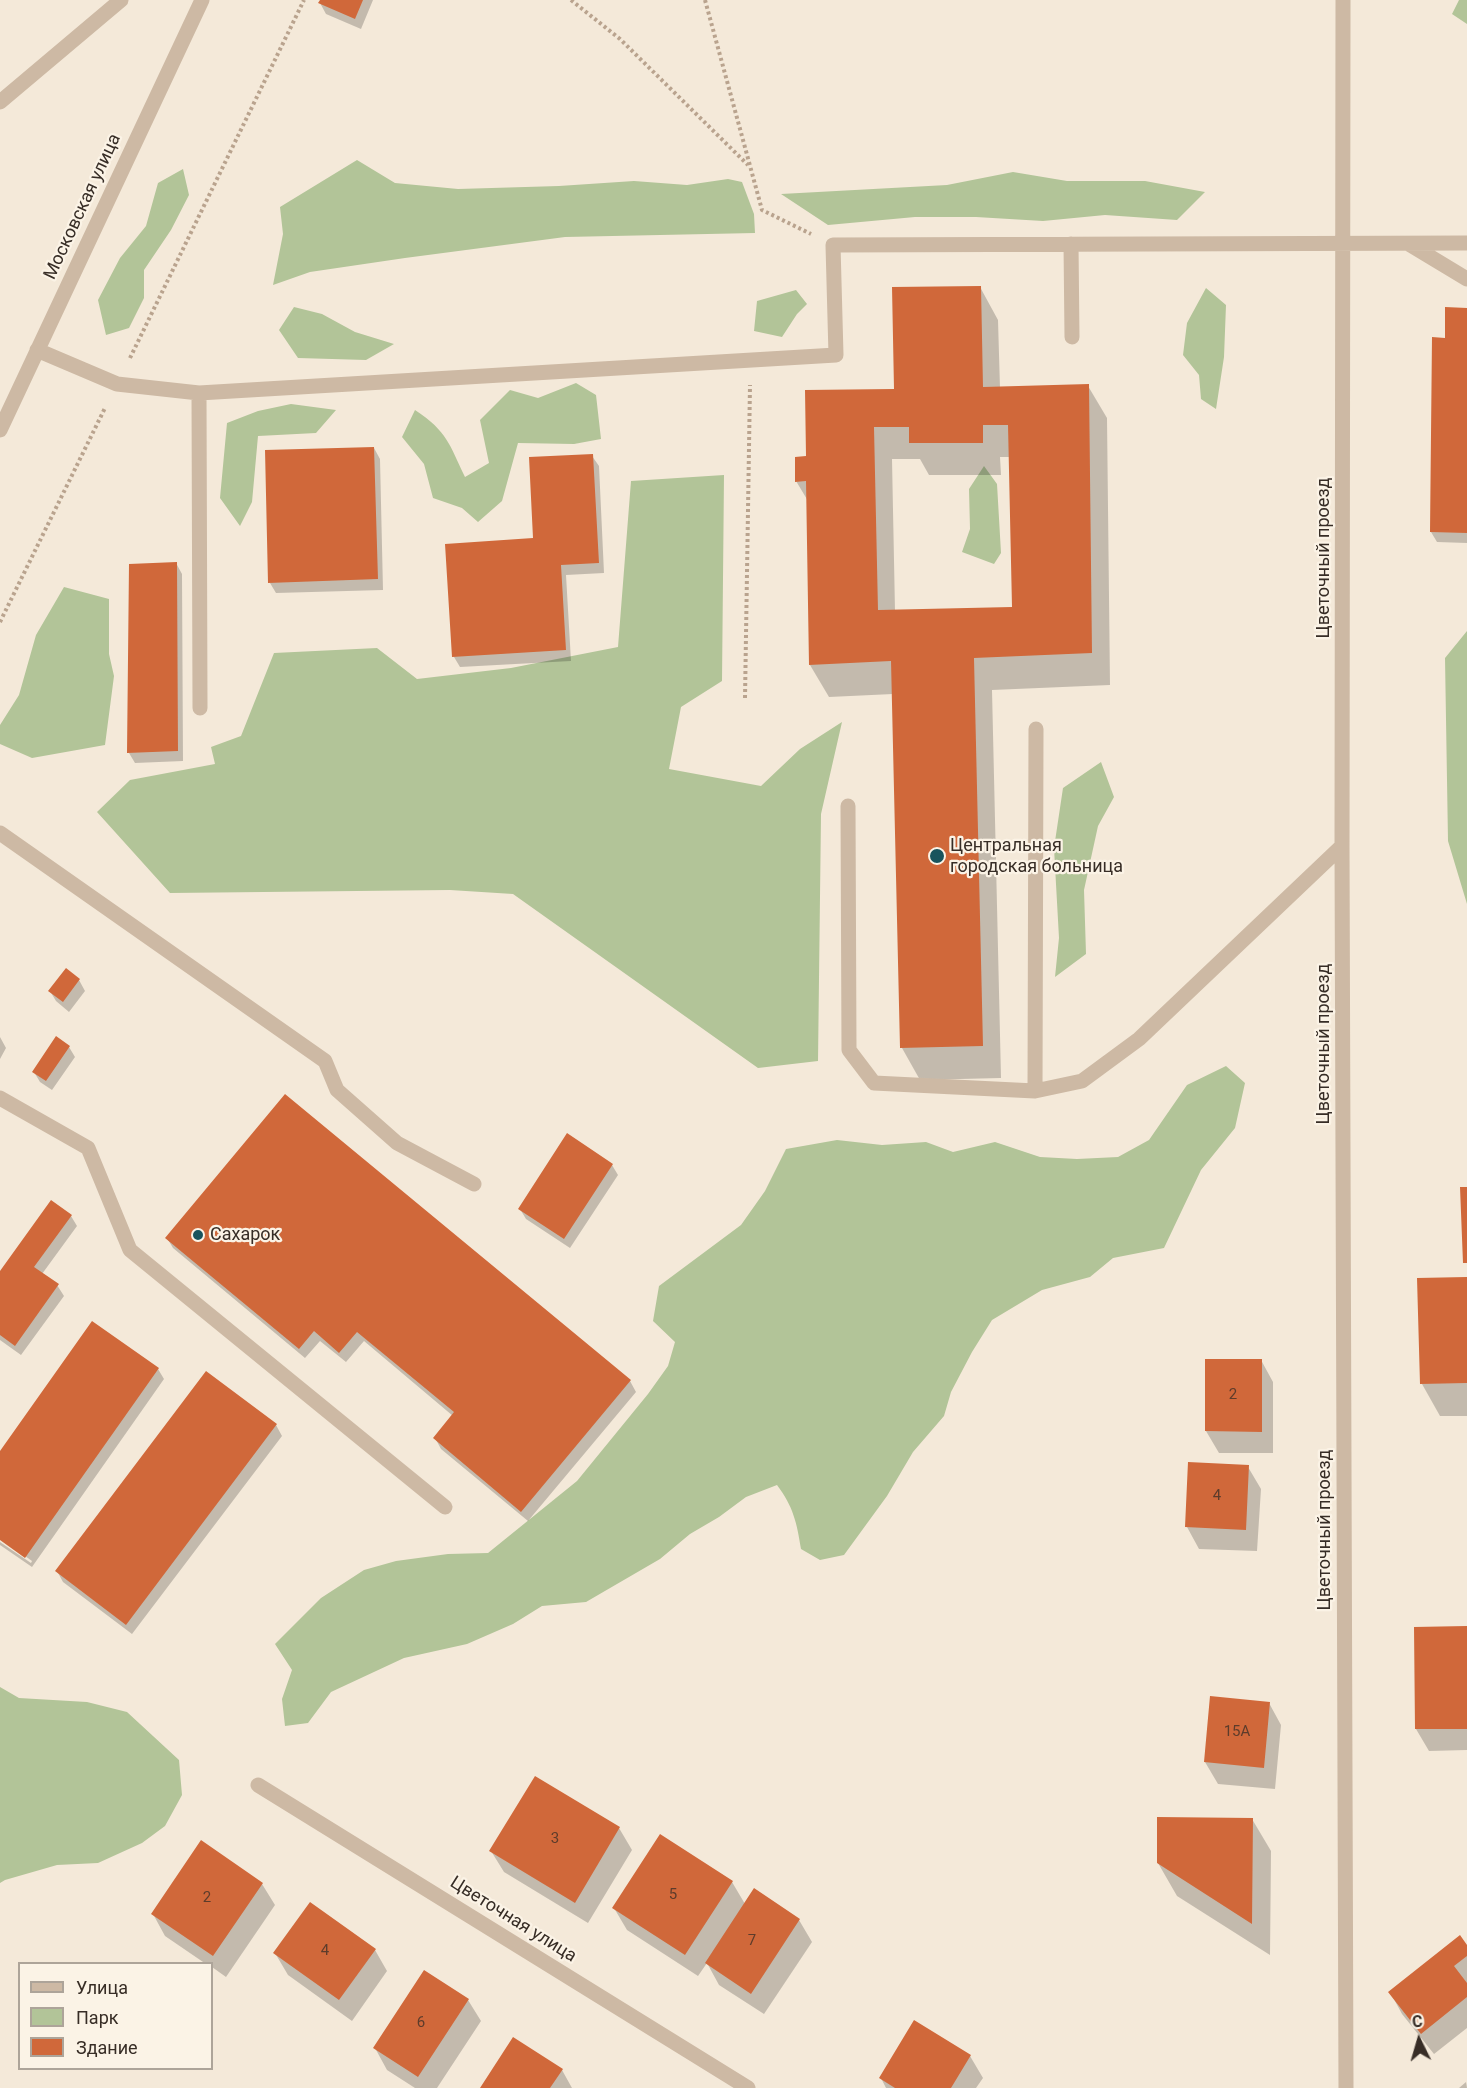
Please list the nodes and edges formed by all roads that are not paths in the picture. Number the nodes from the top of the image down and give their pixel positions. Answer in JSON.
{"nodes":[{"id":1,"x":121,"y":0,"type":"edge"},
{"id":2,"x":202,"y":0,"type":"edge"},
{"id":3,"x":1343,"y":0,"type":"edge"},
{"id":4,"x":0,"y":102,"type":"edge"},
{"id":5,"x":1344,"y":243,"type":"junction"},
{"id":6,"x":1467,"y":243,"type":"edge"},
{"id":7,"x":1071,"y":244,"type":"junction"},
{"id":8,"x":1409,"y":244,"type":"junction"},
{"id":9,"x":1467,"y":279,"type":"edge"},
{"id":10,"x":1072,"y":337,"type":"dead end"},
{"id":11,"x":37,"y":350,"type":"junction"},
{"id":12,"x":199,"y":393,"type":"junction"},
{"id":13,"x":0,"y":430,"type":"edge"},
{"id":14,"x":200,"y":708,"type":"dead end"},
{"id":15,"x":1036,"y":729,"type":"dead end"},
{"id":16,"x":848,"y":806,"type":"dead end"},
{"id":17,"x":0,"y":833,"type":"edge"},
{"id":18,"x":1342,"y":846,"type":"junction"},
{"id":19,"x":1035,"y":1090,"type":"junction"},
{"id":20,"x":0,"y":1098,"type":"edge"},
{"id":21,"x":474,"y":1184,"type":"dead end"},
{"id":22,"x":445,"y":1507,"type":"dead end"},
{"id":23,"x":258,"y":1785,"type":"dead end"},
{"id":24,"x":748,"y":2088,"type":"edge"},
{"id":25,"x":1346,"y":2088,"type":"edge"}],
"edges":[{"from":1,"to":4,"type":"street"},
{"from":2,"to":11,"type":"street","name":"Московская улица"},
{"from":3,"to":5,"type":"street","name":"Цветочный проезд"},
{"from":5,"to":7,"type":"street"},
{"from":5,"to":8,"type":"street"},
{"from":5,"to":18,"type":"street","name":"Цветочный проезд"},
{"from":6,"to":8,"type":"street"},
{"from":7,"to":10,"type":"street"},
{"from":7,"to":12,"type":"street"},
{"from":8,"to":9,"type":"street"},
{"from":11,"to":12,"type":"street"},
{"from":11,"to":13,"type":"street","name":"Московская улица"},
{"from":12,"to":14,"type":"street"},
{"from":15,"to":19,"type":"street"},
{"from":16,"to":19,"type":"street"},
{"from":17,"to":21,"type":"street"},
{"from":18,"to":19,"type":"street"},
{"from":18,"to":25,"type":"street","name":"Цветочный проезд"},
{"from":20,"to":22,"type":"street"},
{"from":23,"to":24,"type":"street","name":"Цветочная улица"}]}
